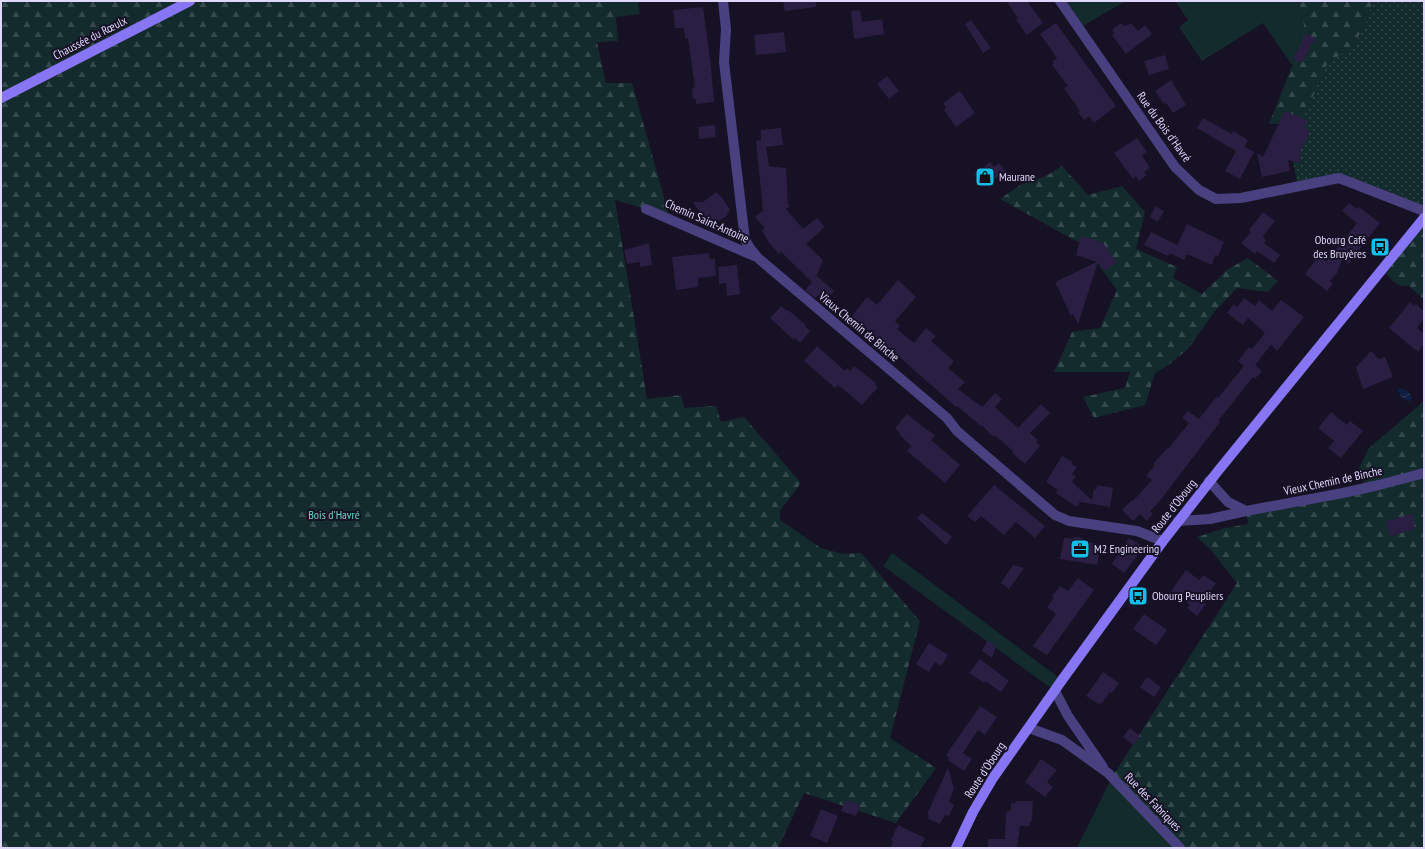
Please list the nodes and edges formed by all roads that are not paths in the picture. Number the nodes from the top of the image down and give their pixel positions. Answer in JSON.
{"nodes":[{"id":1,"x":190,"y":1,"type":"edge"},
{"id":2,"x":723,"y":1,"type":"edge"},
{"id":3,"x":1060,"y":1,"type":"edge"},
{"id":4,"x":1,"y":98,"type":"edge"},
{"id":5,"x":646,"y":209,"type":"dead end"},
{"id":6,"x":1424,"y":211,"type":"edge"},
{"id":7,"x":1424,"y":218,"type":"edge"},
{"id":8,"x":758,"y":258,"type":"junction"},
{"id":9,"x":1424,"y":473,"type":"edge"},
{"id":10,"x":1209,"y":482,"type":"junction"},
{"id":11,"x":1246,"y":511,"type":"junction"},
{"id":12,"x":1178,"y":521,"type":"junction"},
{"id":13,"x":1163,"y":541,"type":"junction"},
{"id":14,"x":1055,"y":691,"type":"junction"},
{"id":15,"x":1029,"y":728,"type":"junction"},
{"id":16,"x":1108,"y":773,"type":"junction"},
{"id":17,"x":956,"y":848,"type":"edge"},
{"id":18,"x":1180,"y":848,"type":"edge"}],
"edges":[{"from":1,"to":4,"type":"main road","name":"Chaussée du Rœulx"},
{"from":2,"to":8,"type":"street","name":"Vieux Chemin de Binche"},
{"from":3,"to":6,"type":"street","name":"Rue du Bois d'Havré"},
{"from":5,"to":8,"type":"street","name":"Chemin Saint-Antoine"},
{"from":7,"to":10,"type":"main road","name":"Route d'Obourg"},
{"from":8,"to":13,"type":"street","name":"Vieux Chemin de Binche"},
{"from":9,"to":11,"type":"street","name":"Vieux Chemin de Binche"},
{"from":10,"to":11,"type":"street"},
{"from":10,"to":12,"type":"main road","name":"Route d'Obourg"},
{"from":11,"to":12,"type":"street","name":"Vieux Chemin de Binche"},
{"from":12,"to":13,"type":"main road","name":"Route d'Obourg"},
{"from":13,"to":14,"type":"main road","name":"Route d'Obourg"},
{"from":14,"to":15,"type":"main road","name":"Route d'Obourg"},
{"from":14,"to":16,"type":"street","name":"Rue des Fabriques"},
{"from":15,"to":16,"type":"street","name":"Rue des Fabriques"},
{"from":15,"to":17,"type":"main road","name":"Route d'Obourg"},
{"from":16,"to":18,"type":"street","name":"Rue des Fabriques"}]}
